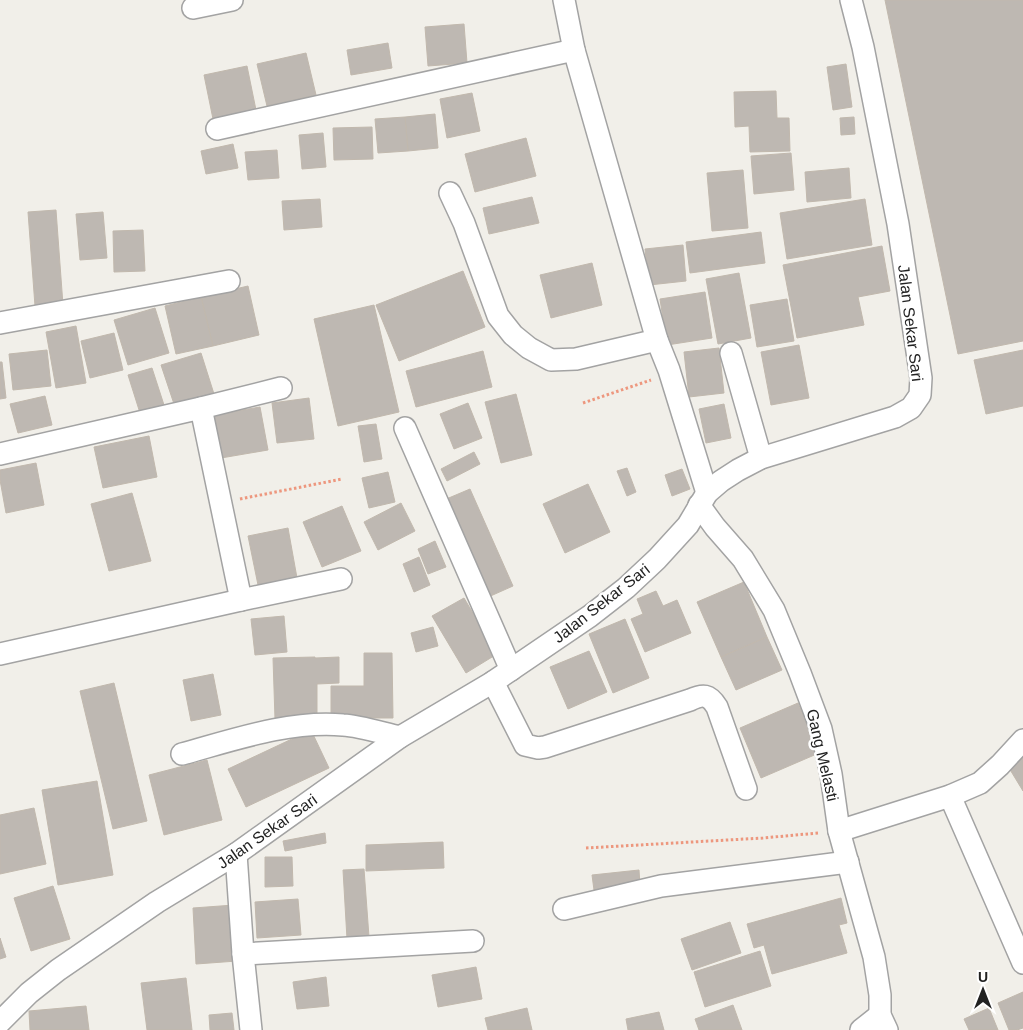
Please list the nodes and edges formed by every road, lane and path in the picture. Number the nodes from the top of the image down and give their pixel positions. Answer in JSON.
{"nodes":[{"id":1,"x":232,"y":0,"type":"edge"},
{"id":2,"x":564,"y":0,"type":"edge"},
{"id":3,"x":852,"y":0,"type":"edge"},
{"id":4,"x":193,"y":8,"type":"dead end"},
{"id":5,"x":574,"y":50,"type":"junction"},
{"id":6,"x":217,"y":129,"type":"dead end"},
{"id":7,"x":450,"y":193,"type":"dead end"},
{"id":8,"x":229,"y":281,"type":"dead end"},
{"id":9,"x":0,"y":323,"type":"edge"},
{"id":10,"x":657,"y":340,"type":"junction"},
{"id":11,"x":731,"y":352,"type":"dead end"},
{"id":12,"x":669,"y":370,"type":"junction"},
{"id":13,"x":281,"y":388,"type":"dead end"},
{"id":14,"x":583,"y":404,"type":"dead end"},
{"id":15,"x":201,"y":408,"type":"junction"},
{"id":16,"x":405,"y":428,"type":"dead end"},
{"id":17,"x":0,"y":454,"type":"edge"},
{"id":18,"x":761,"y":458,"type":"junction"},
{"id":19,"x":342,"y":479,"type":"dead end"},
{"id":20,"x":703,"y":500,"type":"junction"},
{"id":21,"x":220,"y":503,"type":"junction"},
{"id":22,"x":341,"y":579,"type":"dead end"},
{"id":23,"x":241,"y":600,"type":"junction"},
{"id":24,"x":0,"y":654,"type":"edge"},
{"id":25,"x":512,"y":670,"type":"junction"},
{"id":26,"x":493,"y":682,"type":"junction"},
{"id":27,"x":400,"y":737,"type":"junction"},
{"id":28,"x":1023,"y":740,"type":"edge"},
{"id":29,"x":182,"y":754,"type":"dead end"},
{"id":30,"x":746,"y":789,"type":"dead end"},
{"id":31,"x":950,"y":796,"type":"junction"},
{"id":32,"x":839,"y":830,"type":"junction"},
{"id":33,"x":586,"y":848,"type":"dead end"},
{"id":34,"x":236,"y":854,"type":"junction"},
{"id":35,"x":848,"y":862,"type":"junction"},
{"id":36,"x":564,"y":909,"type":"dead end"},
{"id":37,"x":473,"y":941,"type":"dead end"},
{"id":38,"x":243,"y":954,"type":"junction"},
{"id":39,"x":1023,"y":963,"type":"edge"},
{"id":40,"x":5,"y":1022,"type":"edge"},
{"id":41,"x":884,"y":1022,"type":"edge"},
{"id":42,"x":251,"y":1030,"type":"edge"},
{"id":43,"x":861,"y":1030,"type":"edge"}],
"edges":[{"from":1,"to":4,"type":"street"},
{"from":2,"to":5,"type":"street","name":"Gang Melasti"},
{"from":3,"to":18,"type":"street","name":"Jalan Sekar Sari"},
{"from":5,"to":6,"type":"street"},
{"from":5,"to":10,"type":"street","name":"Gang Melasti"},
{"from":7,"to":10,"type":"street"},
{"from":8,"to":9,"type":"street"},
{"from":10,"to":12,"type":"street","name":"Gang Melasti"},
{"from":11,"to":18,"type":"street"},
{"from":12,"to":14,"type":"path"},
{"from":12,"to":20,"type":"street","name":"Gang Melasti"},
{"from":13,"to":15,"type":"street"},
{"from":15,"to":17,"type":"street"},
{"from":15,"to":21,"type":"street"},
{"from":16,"to":25,"type":"street"},
{"from":18,"to":20,"type":"street","name":"Jalan Sekar Sari"},
{"from":19,"to":21,"type":"path"},
{"from":20,"to":25,"type":"street","name":"Jalan Sekar Sari"},
{"from":20,"to":32,"type":"street","name":"Gang Melasti"},
{"from":21,"to":23,"type":"street"},
{"from":22,"to":23,"type":"street"},
{"from":23,"to":24,"type":"street"},
{"from":25,"to":26,"type":"street","name":"Jalan Sekar Sari"},
{"from":26,"to":27,"type":"street","name":"Jalan Sekar Sari"},
{"from":26,"to":30,"type":"street"},
{"from":27,"to":29,"type":"street"},
{"from":27,"to":34,"type":"street","name":"Jalan Sekar Sari"},
{"from":28,"to":31,"type":"street"},
{"from":31,"to":32,"type":"street"},
{"from":31,"to":39,"type":"street"},
{"from":32,"to":33,"type":"path"},
{"from":32,"to":35,"type":"street","name":"Gang Melasti"},
{"from":34,"to":38,"type":"street"},
{"from":34,"to":40,"type":"street","name":"Jalan Sekar Sari"},
{"from":35,"to":36,"type":"street"},
{"from":35,"to":41,"type":"street","name":"Gang Melasti"},
{"from":37,"to":38,"type":"street"},
{"from":38,"to":42,"type":"street"},
{"from":41,"to":43,"type":"street"}]}
